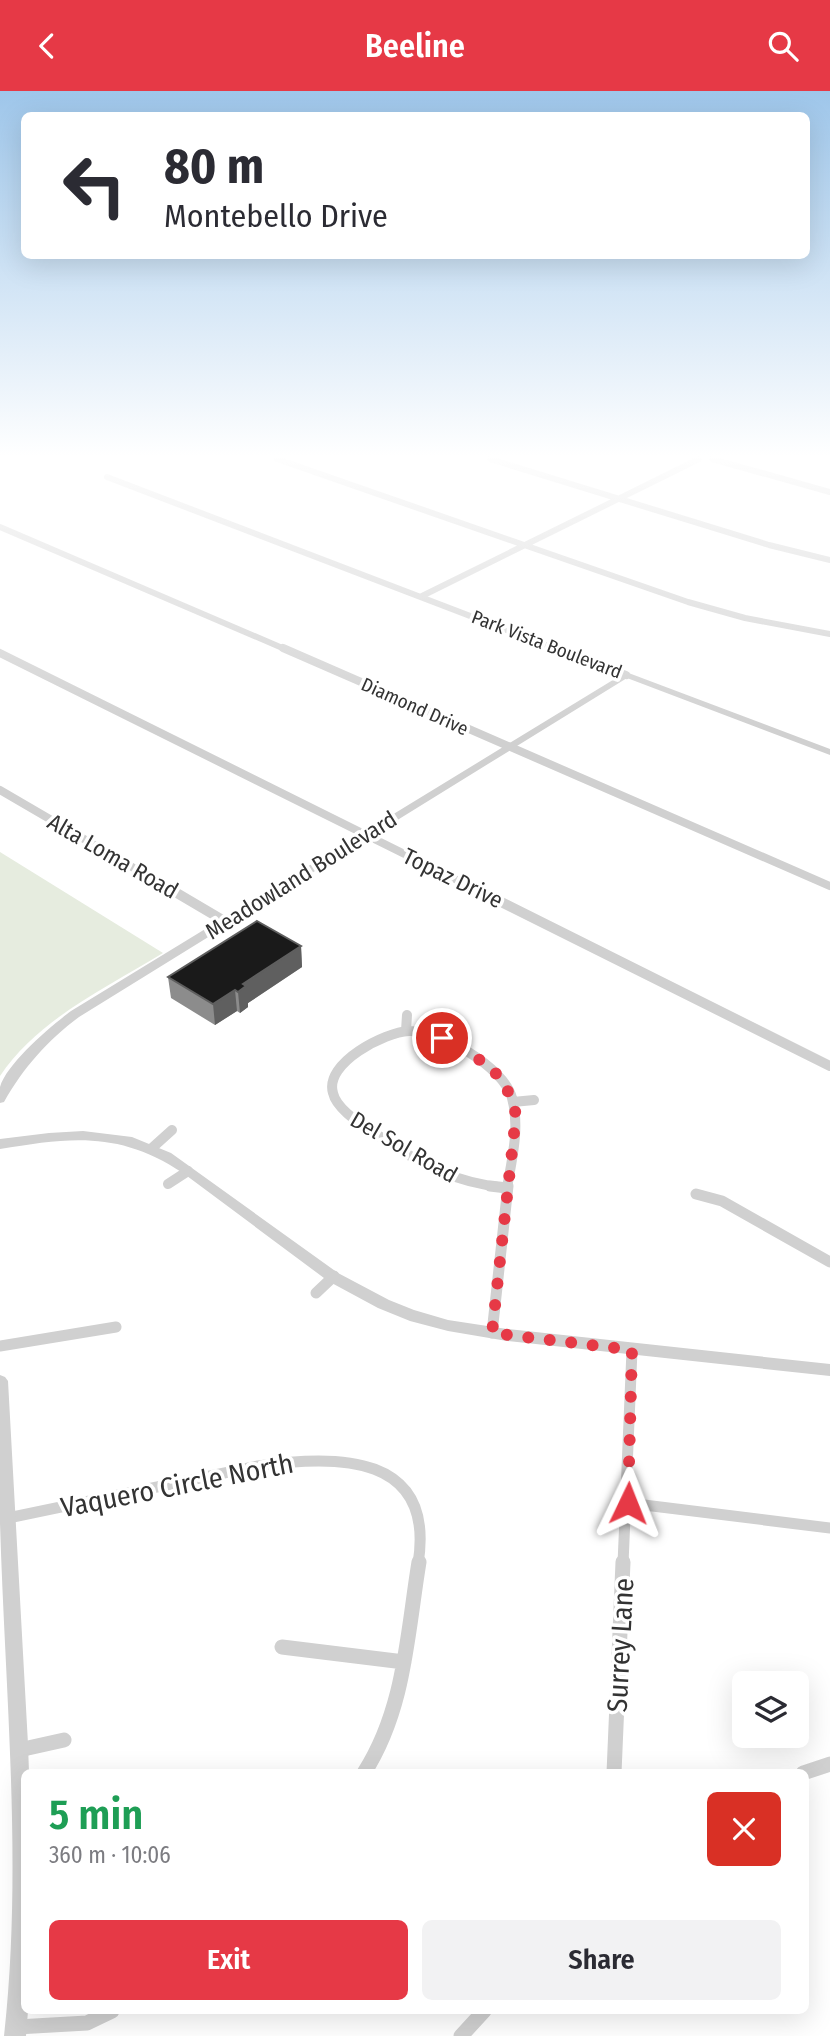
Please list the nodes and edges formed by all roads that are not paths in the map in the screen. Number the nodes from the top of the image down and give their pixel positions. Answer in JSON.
{"nodes":[{"id":1,"x":53,"y":550,"type":"edge"},
{"id":2,"x":300,"y":550,"type":"edge"},
{"id":3,"x":516,"y":550,"type":"edge"},
{"id":4,"x":535,"y":550,"type":"edge"},
{"id":5,"x":787,"y":550,"type":"edge"},
{"id":6,"x":830,"y":560,"type":"edge"},
{"id":7,"x":422,"y":596,"type":"junction"},
{"id":8,"x":830,"y":634,"type":"edge"},
{"id":9,"x":0,"y":653,"type":"edge"},
{"id":10,"x":626,"y":675,"type":"junction"},
{"id":11,"x":508,"y":747,"type":"junction"},
{"id":12,"x":830,"y":752,"type":"edge"},
{"id":13,"x":0,"y":790,"type":"edge"},
{"id":14,"x":365,"y":835,"type":"junction"},
{"id":15,"x":830,"y":886,"type":"edge"},
{"id":16,"x":226,"y":922,"type":"junction"},
{"id":17,"x":407,"y":1016,"type":"dead end"},
{"id":18,"x":406,"y":1031,"type":"junction"},
{"id":19,"x":830,"y":1066,"type":"edge"},
{"id":20,"x":0,"y":1099,"type":"edge"},
{"id":21,"x":534,"y":1100,"type":"dead end"},
{"id":22,"x":513,"y":1102,"type":"junction"},
{"id":23,"x":172,"y":1130,"type":"dead end"},
{"id":24,"x":0,"y":1144,"type":"edge"},
{"id":25,"x":152,"y":1149,"type":"junction"},
{"id":26,"x":188,"y":1171,"type":"junction"},
{"id":27,"x":168,"y":1184,"type":"dead end"},
{"id":28,"x":507,"y":1188,"type":"junction"},
{"id":29,"x":696,"y":1194,"type":"dead end"},
{"id":30,"x":830,"y":1262,"type":"edge"},
{"id":31,"x":334,"y":1276,"type":"junction"},
{"id":32,"x":316,"y":1293,"type":"dead end"},
{"id":33,"x":116,"y":1327,"type":"dead end"},
{"id":34,"x":492,"y":1333,"type":"junction"},
{"id":35,"x":0,"y":1346,"type":"edge"},
{"id":36,"x":632,"y":1350,"type":"junction"},
{"id":37,"x":830,"y":1370,"type":"edge"},
{"id":38,"x":0,"y":1381,"type":"edge"},
{"id":39,"x":628,"y":1503,"type":"junction"},
{"id":40,"x":8,"y":1518,"type":"junction"},
{"id":41,"x":830,"y":1528,"type":"edge"},
{"id":42,"x":282,"y":1647,"type":"dead end"},
{"id":43,"x":404,"y":1662,"type":"junction"},
{"id":44,"x":64,"y":1740,"type":"dead end"},
{"id":45,"x":19,"y":1750,"type":"junction"},
{"id":46,"x":830,"y":1764,"type":"edge"},
{"id":47,"x":367,"y":1769,"type":"edge"},
{"id":48,"x":614,"y":1769,"type":"edge"},
{"id":49,"x":809,"y":1771,"type":"edge"},
{"id":50,"x":21,"y":1841,"type":"edge"},
{"id":51,"x":21,"y":1961,"type":"edge"},
{"id":52,"x":106,"y":2014,"type":"edge"},
{"id":53,"x":481,"y":2014,"type":"edge"},
{"id":54,"x":16,"y":2032,"type":"edge"},
{"id":55,"x":461,"y":2036,"type":"edge"}],
"edges":[{"from":1,"to":11,"type":"street","name":"Diamond Drive"},
{"from":2,"to":7,"type":"street","name":"Park Vista Boulevard"},
{"from":3,"to":7,"type":"street"},
{"from":4,"to":8,"type":"street"},
{"from":5,"to":6,"type":"street"},
{"from":7,"to":10,"type":"street","name":"Park Vista Boulevard"},
{"from":9,"to":14,"type":"street","name":"Topaz Drive"},
{"from":10,"to":11,"type":"street","name":"Meadowland Boulevard"},
{"from":10,"to":12,"type":"street","name":"Park Vista Boulevard"},
{"from":11,"to":14,"type":"street","name":"Meadowland Boulevard"},
{"from":11,"to":15,"type":"street","name":"Diamond Drive"},
{"from":13,"to":16,"type":"street","name":"Alta Loma Road"},
{"from":14,"to":16,"type":"street","name":"Meadowland Boulevard"},
{"from":14,"to":19,"type":"street","name":"Topaz Drive"},
{"from":16,"to":20,"type":"street","name":"Meadowland Boulevard"},
{"from":17,"to":18,"type":"street"},
{"from":18,"to":22,"type":"street"},
{"from":18,"to":28,"type":"street","name":"Del Sol Road"},
{"from":21,"to":22,"type":"street"},
{"from":22,"to":28,"type":"street"},
{"from":23,"to":25,"type":"street"},
{"from":24,"to":25,"type":"street"},
{"from":25,"to":26,"type":"street"},
{"from":26,"to":27,"type":"street"},
{"from":26,"to":31,"type":"street"},
{"from":28,"to":34,"type":"street"},
{"from":29,"to":30,"type":"street"},
{"from":31,"to":32,"type":"street"},
{"from":31,"to":34,"type":"street"},
{"from":33,"to":35,"type":"street"},
{"from":34,"to":36,"type":"street"},
{"from":36,"to":37,"type":"street"},
{"from":36,"to":39,"type":"street","name":"Surrey Lane"},
{"from":38,"to":40,"type":"street"},
{"from":39,"to":41,"type":"street"},
{"from":39,"to":48,"type":"street","name":"Surrey Lane"},
{"from":40,"to":43,"type":"street","name":"Vaquero Circle North"},
{"from":40,"to":45,"type":"street"},
{"from":42,"to":43,"type":"street"},
{"from":43,"to":47,"type":"street","name":"Vaquero Circle North"},
{"from":44,"to":45,"type":"street"},
{"from":45,"to":50,"type":"street"},
{"from":46,"to":49,"type":"street"},
{"from":51,"to":54,"type":"street"},
{"from":52,"to":54,"type":"street"},
{"from":53,"to":55,"type":"street"}]}
